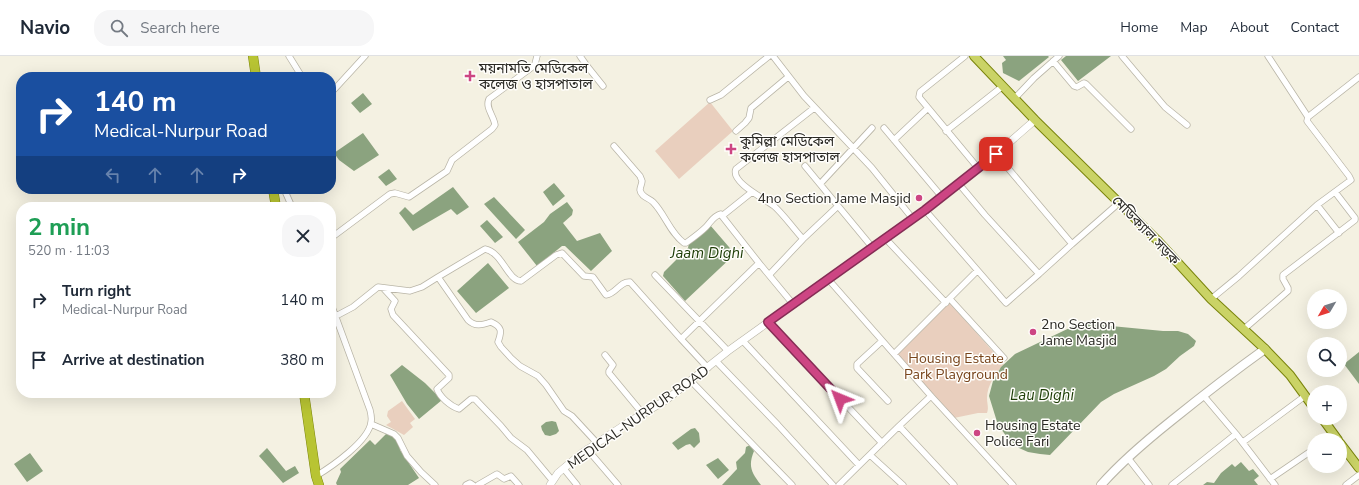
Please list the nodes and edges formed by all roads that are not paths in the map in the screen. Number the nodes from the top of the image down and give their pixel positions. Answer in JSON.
{"nodes":[{"id":1,"x":253,"y":56,"type":"edge"},
{"id":2,"x":288,"y":56,"type":"edge"},
{"id":3,"x":365,"y":56,"type":"edge"},
{"id":4,"x":537,"y":56,"type":"edge"},
{"id":5,"x":580,"y":56,"type":"edge"},
{"id":6,"x":769,"y":56,"type":"edge"},
{"id":7,"x":773,"y":56,"type":"edge"},
{"id":8,"x":966,"y":56,"type":"edge"},
{"id":9,"x":974,"y":56,"type":"edge"},
{"id":10,"x":1059,"y":56,"type":"edge"},
{"id":11,"x":1122,"y":56,"type":"edge"},
{"id":12,"x":1268,"y":56,"type":"edge"},
{"id":13,"x":1053,"y":61,"type":"junction"},
{"id":14,"x":255,"y":72,"type":"edge"},
{"id":15,"x":299,"y":72,"type":"edge"},
{"id":16,"x":788,"y":77,"type":"junction"},
{"id":17,"x":1359,"y":77,"type":"edge"},
{"id":18,"x":603,"y":86,"type":"dead end"},
{"id":19,"x":1002,"y":86,"type":"junction"},
{"id":20,"x":336,"y":88,"type":"edge"},
{"id":21,"x":1015,"y":98,"type":"junction"},
{"id":22,"x":710,"y":100,"type":"dead end"},
{"id":23,"x":814,"y":108,"type":"junction"},
{"id":24,"x":928,"y":108,"type":"junction"},
{"id":25,"x":1308,"y":117,"type":"junction"},
{"id":26,"x":1035,"y":120,"type":"junction"},
{"id":27,"x":1187,"y":125,"type":"dead end"},
{"id":28,"x":872,"y":128,"type":"dead end"},
{"id":29,"x":884,"y":128,"type":"dead end"},
{"id":30,"x":1131,"y":129,"type":"dead end"},
{"id":31,"x":736,"y":131,"type":"dead end"},
{"id":32,"x":946,"y":131,"type":"junction"},
{"id":33,"x":894,"y":140,"type":"junction"},
{"id":34,"x":614,"y":146,"type":"dead end"},
{"id":35,"x":853,"y":148,"type":"junction"},
{"id":36,"x":996,"y":154,"type":"junction"},
{"id":37,"x":805,"y":166,"type":"dead end"},
{"id":38,"x":978,"y":168,"type":"junction"},
{"id":39,"x":820,"y":184,"type":"junction"},
{"id":40,"x":959,"y":184,"type":"junction"},
{"id":41,"x":752,"y":192,"type":"junction"},
{"id":42,"x":1335,"y":192,"type":"junction"},
{"id":43,"x":942,"y":197,"type":"junction"},
{"id":44,"x":1120,"y":202,"type":"junction"},
{"id":45,"x":1317,"y":205,"type":"junction"},
{"id":46,"x":838,"y":206,"type":"junction"},
{"id":47,"x":925,"y":210,"type":"junction"},
{"id":48,"x":722,"y":216,"type":"junction"},
{"id":49,"x":913,"y":219,"type":"junction"},
{"id":50,"x":1339,"y":233,"type":"junction"},
{"id":51,"x":336,"y":234,"type":"edge"},
{"id":52,"x":803,"y":238,"type":"junction"},
{"id":53,"x":885,"y":238,"type":"junction"},
{"id":54,"x":1072,"y":244,"type":"junction"},
{"id":55,"x":872,"y":247,"type":"junction"},
{"id":56,"x":759,"y":263,"type":"junction"},
{"id":57,"x":977,"y":271,"type":"junction"},
{"id":58,"x":770,"y":274,"type":"junction"},
{"id":59,"x":1038,"y":274,"type":"junction"},
{"id":60,"x":655,"y":275,"type":"dead end"},
{"id":61,"x":438,"y":277,"type":"junction"},
{"id":62,"x":828,"y":279,"type":"junction"},
{"id":63,"x":384,"y":288,"type":"junction"},
{"id":64,"x":1211,"y":299,"type":"junction"},
{"id":65,"x":948,"y":301,"type":"junction"},
{"id":66,"x":793,"y":304,"type":"junction"},
{"id":67,"x":336,"y":316,"type":"joint"},
{"id":68,"x":700,"y":321,"type":"junction"},
{"id":69,"x":768,"y":322,"type":"junction"},
{"id":70,"x":1244,"y":329,"type":"junction"},
{"id":71,"x":681,"y":339,"type":"junction"},
{"id":72,"x":743,"y":341,"type":"junction"},
{"id":73,"x":882,"y":341,"type":"junction"},
{"id":74,"x":1265,"y":349,"type":"junction"},
{"id":75,"x":728,"y":352,"type":"junction"},
{"id":76,"x":894,"y":354,"type":"junction"},
{"id":77,"x":605,"y":355,"type":"dead end"},
{"id":78,"x":1004,"y":358,"type":"dead end"},
{"id":79,"x":716,"y":361,"type":"junction"},
{"id":80,"x":708,"y":368,"type":"junction"},
{"id":81,"x":691,"y":381,"type":"junction"},
{"id":82,"x":1203,"y":395,"type":"junction"},
{"id":83,"x":931,"y":396,"type":"junction"},
{"id":84,"x":1305,"y":396,"type":"junction"},
{"id":85,"x":305,"y":398,"type":"edge"},
{"id":86,"x":1307,"y":399,"type":"edge"},
{"id":87,"x":888,"y":402,"type":"dead end"},
{"id":88,"x":643,"y":414,"type":"junction"},
{"id":89,"x":371,"y":424,"type":"junction"},
{"id":90,"x":899,"y":426,"type":"junction"},
{"id":91,"x":1236,"y":434,"type":"junction"},
{"id":92,"x":882,"y":442,"type":"junction"},
{"id":93,"x":1243,"y":442,"type":"junction"},
{"id":94,"x":597,"y":443,"type":"junction"},
{"id":95,"x":588,"y":449,"type":"junction"},
{"id":96,"x":1347,"y":452,"type":"edge"},
{"id":97,"x":1307,"y":454,"type":"edge"},
{"id":98,"x":870,"y":455,"type":"junction"},
{"id":99,"x":1128,"y":458,"type":"junction"},
{"id":100,"x":859,"y":465,"type":"junction"},
{"id":101,"x":1359,"y":468,"type":"edge"},
{"id":102,"x":564,"y":469,"type":"junction"},
{"id":103,"x":1359,"y":475,"type":"edge"},
{"id":104,"x":1270,"y":479,"type":"junction"},
{"id":105,"x":317,"y":481,"type":"edge"},
{"id":106,"x":551,"y":483,"type":"edge"},
{"id":107,"x":1011,"y":484,"type":"edge"},
{"id":108,"x":435,"y":485,"type":"edge"},
{"id":109,"x":466,"y":485,"type":"edge"},
{"id":110,"x":473,"y":485,"type":"edge"},
{"id":111,"x":478,"y":485,"type":"edge"},
{"id":112,"x":519,"y":485,"type":"edge"},
{"id":113,"x":577,"y":485,"type":"edge"},
{"id":114,"x":618,"y":485,"type":"edge"},
{"id":115,"x":792,"y":485,"type":"edge"},
{"id":116,"x":833,"y":485,"type":"edge"},
{"id":117,"x":839,"y":485,"type":"edge"},
{"id":118,"x":903,"y":485,"type":"edge"},
{"id":119,"x":954,"y":485,"type":"edge"},
{"id":120,"x":1101,"y":485,"type":"edge"},
{"id":121,"x":1149,"y":485,"type":"edge"},
{"id":122,"x":1172,"y":485,"type":"edge"},
{"id":123,"x":1275,"y":485,"type":"edge"},
{"id":124,"x":1346,"y":485,"type":"edge"}],
"edges":[{"from":1,"to":14,"type":"highway"},
{"from":2,"to":15,"type":"street"},
{"from":3,"to":20,"type":"street"},
{"from":4,"to":51,"type":"street"},
{"from":5,"to":18,"type":"street"},
{"from":6,"to":22,"type":"street"},
{"from":7,"to":16,"type":"street"},
{"from":8,"to":24,"type":"street"},
{"from":9,"to":19,"type":"main road","name":"মেডিক্যাল সড়ক"},
{"from":10,"to":13,"type":"street"},
{"from":11,"to":27,"type":"street"},
{"from":12,"to":25,"type":"street"},
{"from":13,"to":21,"type":"street"},
{"from":13,"to":30,"type":"street"},
{"from":16,"to":23,"type":"street"},
{"from":16,"to":31,"type":"street"},
{"from":17,"to":25,"type":"street"},
{"from":19,"to":21,"type":"main road","name":"মেডিক্যাল সড়ক"},
{"from":19,"to":32,"type":"street"},
{"from":21,"to":26,"type":"main road","name":"মেডিক্যাল সড়ক"},
{"from":23,"to":35,"type":"street"},
{"from":23,"to":41,"type":"street"},
{"from":24,"to":32,"type":"street"},
{"from":24,"to":33,"type":"street"},
{"from":25,"to":42,"type":"street"},
{"from":26,"to":36,"type":"street","name":"MEDICAL-NURPUR ROAD"},
{"from":26,"to":44,"type":"main road","name":"মেডিক্যাল সড়ক"},
{"from":28,"to":35,"type":"street"},
{"from":29,"to":33,"type":"street"},
{"from":32,"to":38,"type":"street"},
{"from":33,"to":43,"type":"street"},
{"from":34,"to":48,"type":"street"},
{"from":35,"to":39,"type":"street"},
{"from":35,"to":49,"type":"street"},
{"from":36,"to":38,"type":"street","name":"MEDICAL-NURPUR ROAD"},
{"from":36,"to":54,"type":"street"},
{"from":37,"to":39,"type":"street"},
{"from":38,"to":40,"type":"street","name":"MEDICAL-NURPUR ROAD"},
{"from":39,"to":46,"type":"street"},
{"from":40,"to":43,"type":"street","name":"MEDICAL-NURPUR ROAD"},
{"from":40,"to":59,"type":"street"},
{"from":41,"to":48,"type":"street"},
{"from":41,"to":52,"type":"street"},
{"from":42,"to":45,"type":"street"},
{"from":42,"to":50,"type":"street"},
{"from":43,"to":47,"type":"street","name":"MEDICAL-NURPUR ROAD"},
{"from":44,"to":54,"type":"street"},
{"from":44,"to":64,"type":"main road","name":"মেডিক্যাল সড়ক"},
{"from":45,"to":50,"type":"street"},
{"from":45,"to":64,"type":"street"},
{"from":46,"to":52,"type":"street"},
{"from":46,"to":55,"type":"street"},
{"from":47,"to":49,"type":"street","name":"MEDICAL-NURPUR ROAD"},
{"from":47,"to":57,"type":"street"},
{"from":48,"to":56,"type":"street"},
{"from":49,"to":53,"type":"street","name":"MEDICAL-NURPUR ROAD"},
{"from":50,"to":70,"type":"street"},
{"from":52,"to":58,"type":"street"},
{"from":53,"to":55,"type":"street","name":"MEDICAL-NURPUR ROAD"},
{"from":53,"to":65,"type":"street"},
{"from":54,"to":59,"type":"street"},
{"from":55,"to":62,"type":"street","name":"MEDICAL-NURPUR ROAD"},
{"from":56,"to":58,"type":"street"},
{"from":56,"to":68,"type":"street"},
{"from":57,"to":59,"type":"street"},
{"from":57,"to":65,"type":"street"},
{"from":58,"to":66,"type":"street"},
{"from":60,"to":68,"type":"street"},
{"from":61,"to":63,"type":"street"},
{"from":61,"to":71,"type":"street"},
{"from":61,"to":94,"type":"street"},
{"from":62,"to":66,"type":"street","name":"MEDICAL-NURPUR ROAD"},
{"from":62,"to":73,"type":"street"},
{"from":63,"to":67,"type":"street"},
{"from":63,"to":106,"type":"street"},
{"from":64,"to":70,"type":"main road","name":"মেডিক্যাল সড়ক"},
{"from":65,"to":76,"type":"street"},
{"from":65,"to":78,"type":"street"},
{"from":66,"to":69,"type":"street","name":"MEDICAL-NURPUR ROAD"},
{"from":67,"to":89,"type":"street"},
{"from":68,"to":71,"type":"street"},
{"from":68,"to":75,"type":"street"},
{"from":69,"to":72,"type":"street","name":"MEDICAL-NURPUR ROAD"},
{"from":69,"to":92,"type":"street"},
{"from":70,"to":74,"type":"main road","name":"মেডিক্যাল সড়ক"},
{"from":71,"to":80,"type":"street"},
{"from":72,"to":75,"type":"street","name":"MEDICAL-NURPUR ROAD"},
{"from":72,"to":100,"type":"street"},
{"from":73,"to":76,"type":"street"},
{"from":73,"to":87,"type":"street"},
{"from":74,"to":82,"type":"main road"},
{"from":74,"to":84,"type":"main road","name":"মেডিক্যাল সড়ক"},
{"from":75,"to":79,"type":"street","name":"MEDICAL-NURPUR ROAD"},
{"from":76,"to":83,"type":"street"},
{"from":77,"to":88,"type":"street"},
{"from":79,"to":80,"type":"street","name":"MEDICAL-NURPUR ROAD"},
{"from":79,"to":116,"type":"street"},
{"from":80,"to":81,"type":"street","name":"MEDICAL-NURPUR ROAD"},
{"from":81,"to":88,"type":"street","name":"MEDICAL-NURPUR ROAD"},
{"from":81,"to":115,"type":"street"},
{"from":82,"to":91,"type":"street"},
{"from":82,"to":99,"type":"main road"},
{"from":83,"to":90,"type":"street"},
{"from":83,"to":107,"type":"street"},
{"from":84,"to":86,"type":"main road","name":"মেডিক্যাল সড়ক"},
{"from":84,"to":93,"type":"street"},
{"from":85,"to":105,"type":"highway"},
{"from":88,"to":94,"type":"street","name":"MEDICAL-NURPUR ROAD"},
{"from":89,"to":105,"type":"street"},
{"from":89,"to":108,"type":"street"},
{"from":90,"to":92,"type":"street"},
{"from":90,"to":119,"type":"street"},
{"from":91,"to":93,"type":"street"},
{"from":91,"to":122,"type":"street"},
{"from":92,"to":98,"type":"street"},
{"from":93,"to":104,"type":"street"},
{"from":94,"to":95,"type":"street","name":"MEDICAL-NURPUR ROAD"},
{"from":95,"to":102,"type":"street","name":"MEDICAL-NURPUR ROAD"},
{"from":95,"to":114,"type":"street"},
{"from":96,"to":101,"type":"main road"},
{"from":97,"to":104,"type":"street"},
{"from":98,"to":100,"type":"street"},
{"from":98,"to":118,"type":"street"},
{"from":99,"to":120,"type":"main road"},
{"from":99,"to":121,"type":"street"},
{"from":100,"to":117,"type":"street"},
{"from":102,"to":106,"type":"street","name":"MEDICAL-NURPUR ROAD"},
{"from":102,"to":113,"type":"street"},
{"from":103,"to":124,"type":"street"},
{"from":104,"to":123,"type":"street"},
{"from":109,"to":110,"type":"street"},
{"from":111,"to":112,"type":"street"}]}
